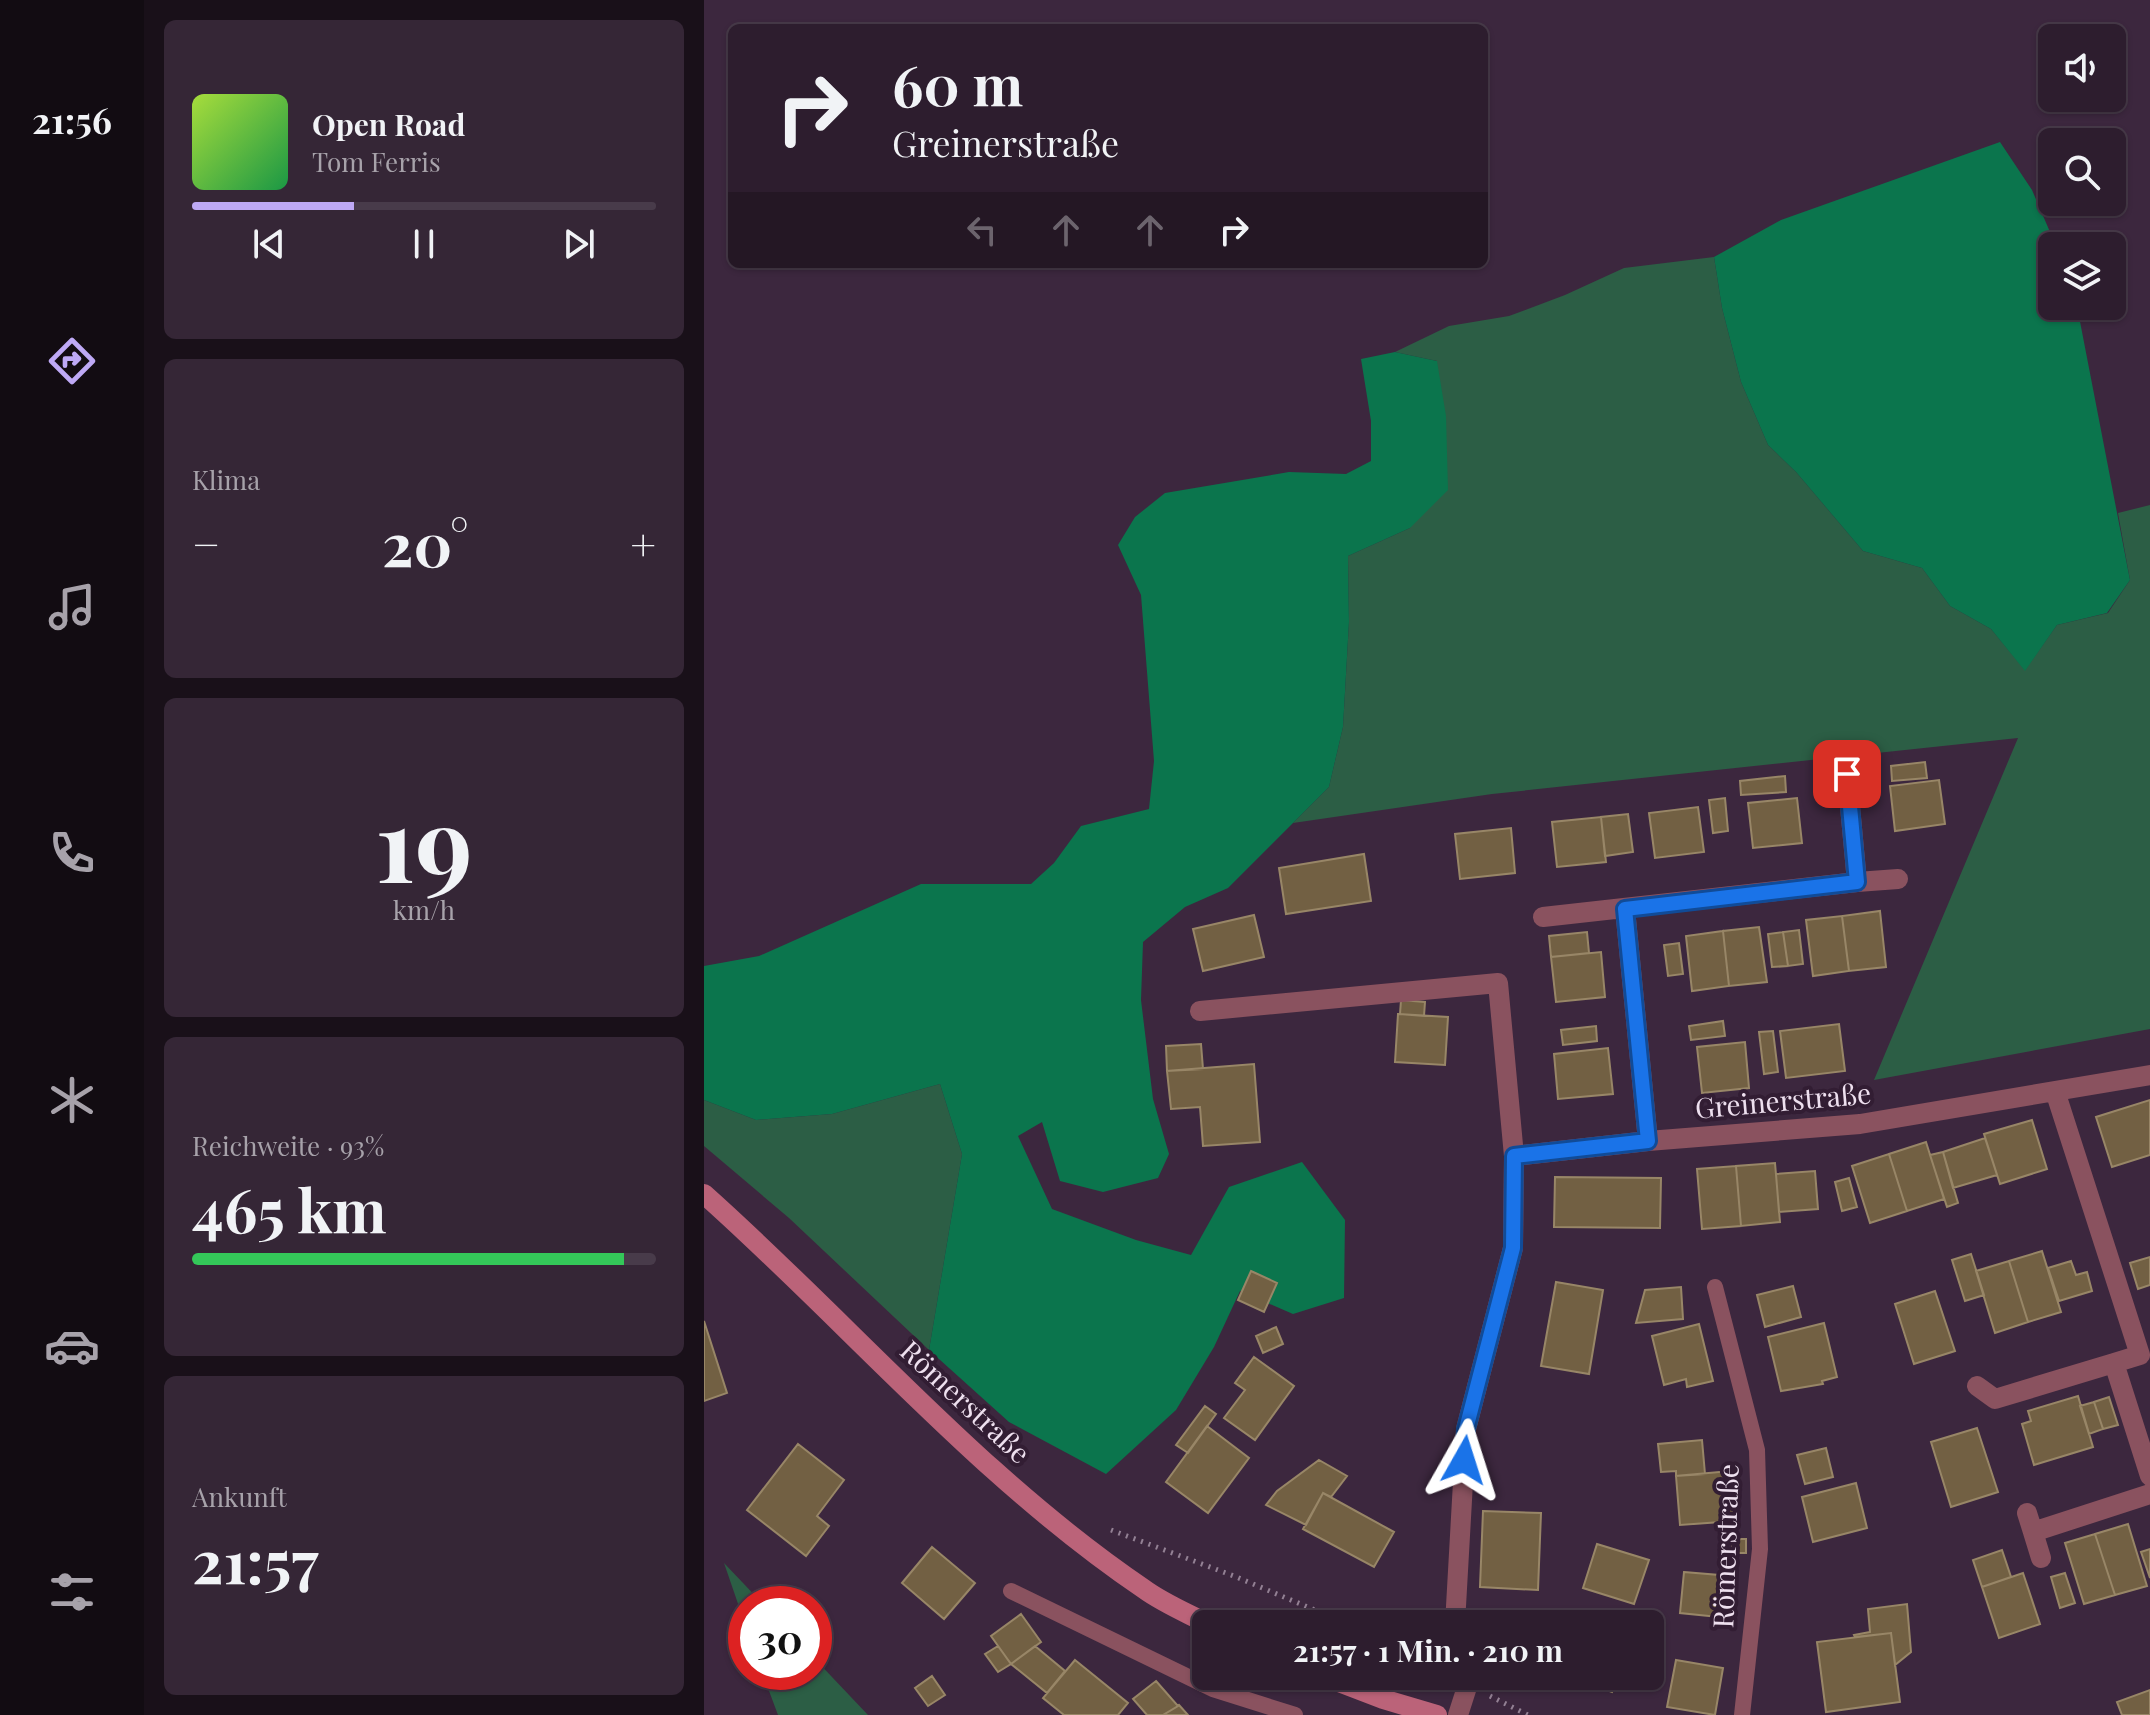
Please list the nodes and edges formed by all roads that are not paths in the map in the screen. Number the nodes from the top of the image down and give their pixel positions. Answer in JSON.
{"nodes":[{"id":1,"x":1847,"y":774,"type":"dead end"},
{"id":2,"x":1898,"y":879,"type":"dead end"},
{"id":3,"x":1857,"y":882,"type":"junction"},
{"id":4,"x":1625,"y":909,"type":"junction"},
{"id":5,"x":1543,"y":917,"type":"dead end"},
{"id":6,"x":1200,"y":1011,"type":"dead end"},
{"id":7,"x":2150,"y":1075,"type":"edge"},
{"id":8,"x":2055,"y":1091,"type":"junction"},
{"id":9,"x":1648,"y":1141,"type":"junction"},
{"id":10,"x":1514,"y":1156,"type":"junction"},
{"id":11,"x":704,"y":1194,"type":"edge"},
{"id":12,"x":1715,"y":1287,"type":"dead end"},
{"id":13,"x":2145,"y":1354,"type":"edge"},
{"id":14,"x":2114,"y":1363,"type":"junction"},
{"id":15,"x":1977,"y":1386,"type":"dead end"},
{"id":16,"x":2150,"y":1476,"type":"edge"},
{"id":17,"x":2150,"y":1494,"type":"edge"},
{"id":18,"x":2041,"y":1558,"type":"dead end"},
{"id":19,"x":1011,"y":1591,"type":"dead end"},
{"id":20,"x":1456,"y":1610,"type":"edge"},
{"id":21,"x":1192,"y":1615,"type":"edge"},
{"id":22,"x":1360,"y":1690,"type":"edge"},
{"id":23,"x":1466,"y":1690,"type":"edge"},
{"id":24,"x":1295,"y":1715,"type":"edge"},
{"id":25,"x":1437,"y":1715,"type":"edge"},
{"id":26,"x":1458,"y":1715,"type":"edge"},
{"id":27,"x":1742,"y":1715,"type":"edge"}],
"edges":[{"from":1,"to":3,"type":"street"},
{"from":2,"to":3,"type":"street"},
{"from":3,"to":4,"type":"street"},
{"from":4,"to":5,"type":"street"},
{"from":4,"to":9,"type":"street"},
{"from":6,"to":10,"type":"street"},
{"from":7,"to":8,"type":"street","name":"Greinerstraße"},
{"from":8,"to":9,"type":"street","name":"Greinerstraße"},
{"from":8,"to":13,"type":"street"},
{"from":9,"to":10,"type":"street","name":"Greinerstraße"},
{"from":10,"to":20,"type":"street"},
{"from":11,"to":21,"type":"main road","name":"Römerstraße"},
{"from":12,"to":27,"type":"lane","name":"Römerstraße"},
{"from":13,"to":14,"type":"street"},
{"from":14,"to":15,"type":"street"},
{"from":14,"to":16,"type":"street"},
{"from":17,"to":18,"type":"street"},
{"from":19,"to":24,"type":"lane"},
{"from":22,"to":25,"type":"main road"},
{"from":23,"to":26,"type":"street"}]}
